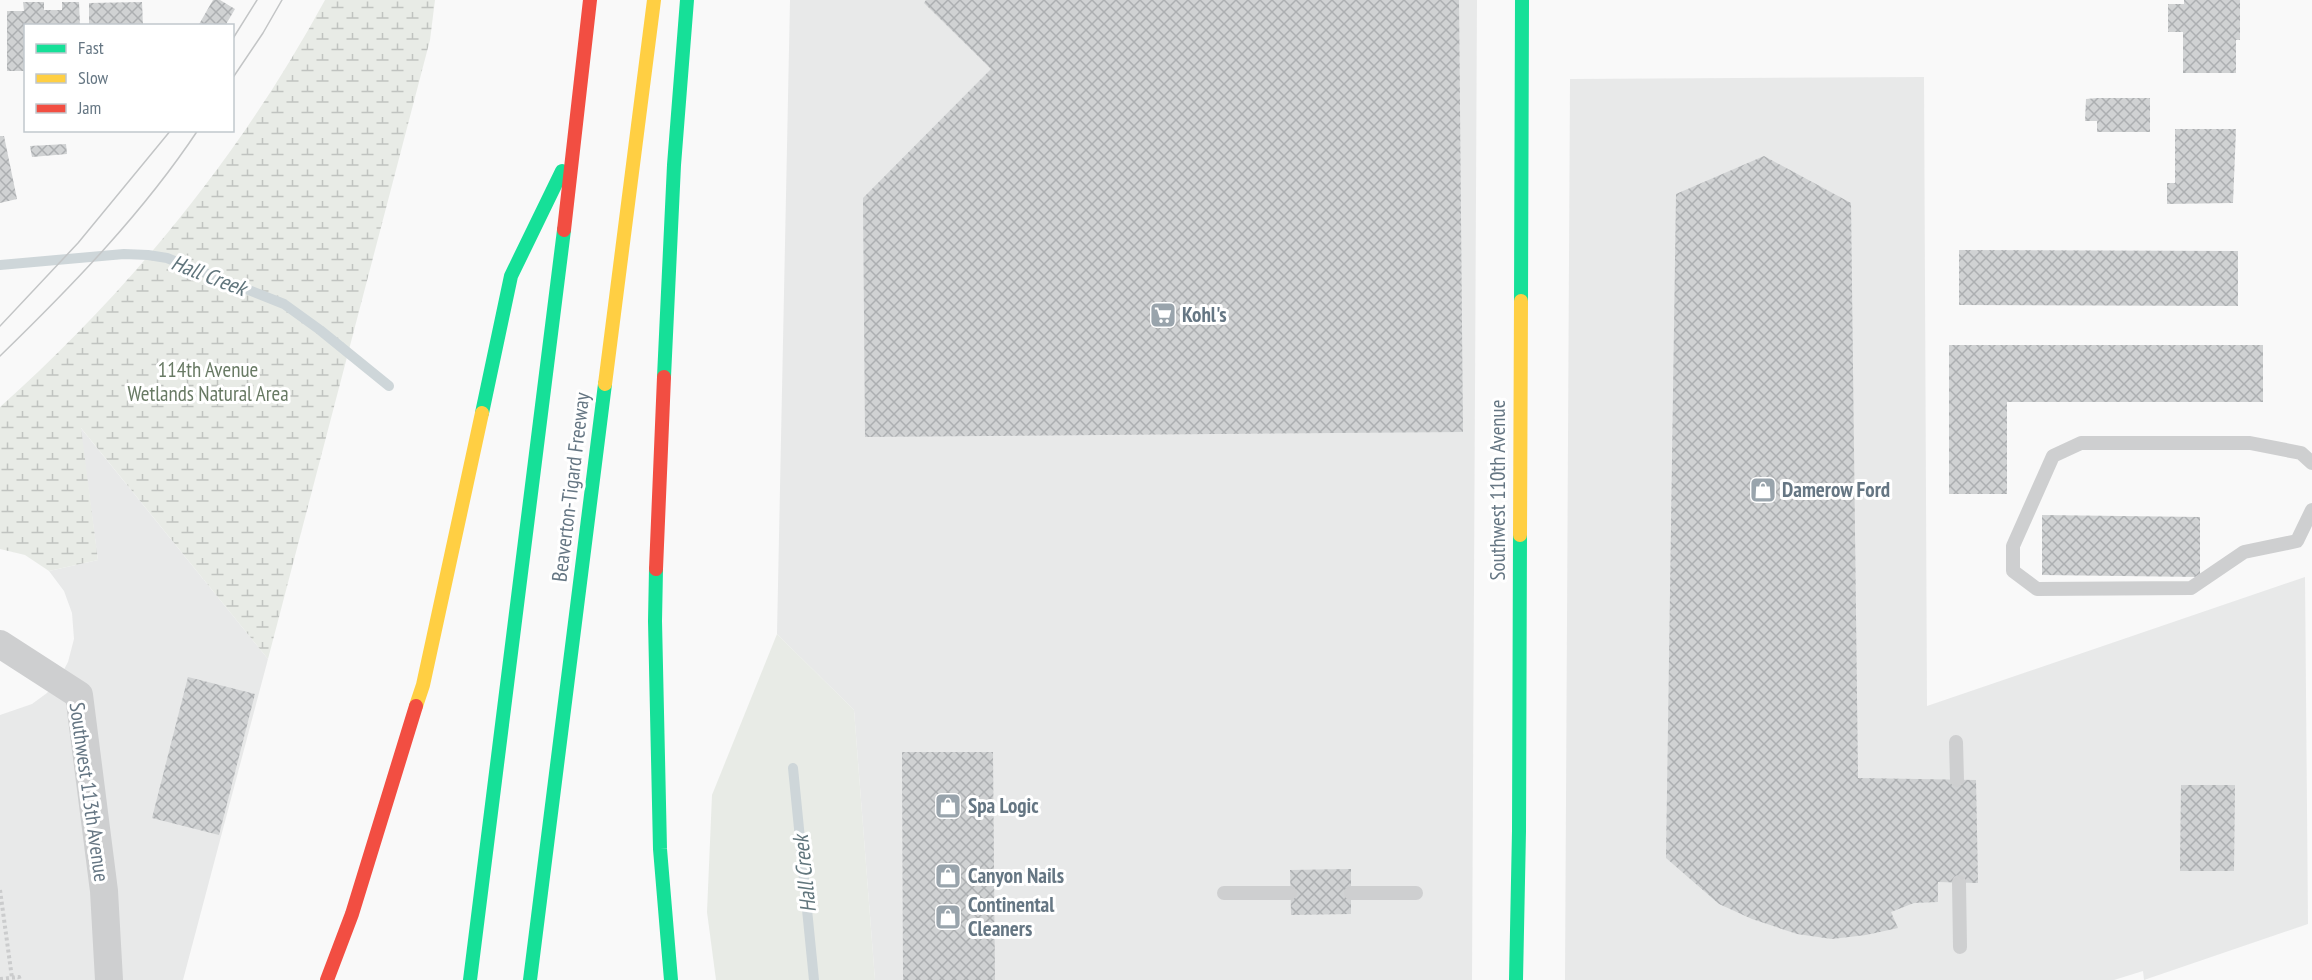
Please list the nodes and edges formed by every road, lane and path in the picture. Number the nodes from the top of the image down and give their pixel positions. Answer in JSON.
{"nodes":[{"id":1,"x":590,"y":0,"type":"edge"},
{"id":2,"x":654,"y":0,"type":"edge"},
{"id":3,"x":687,"y":0,"type":"edge"},
{"id":4,"x":1522,"y":0,"type":"edge"},
{"id":5,"x":573,"y":148,"type":"junction"},
{"id":6,"x":2312,"y":463,"type":"edge"},
{"id":7,"x":2312,"y":510,"type":"edge"},
{"id":8,"x":0,"y":644,"type":"edge"},
{"id":9,"x":1956,"y":742,"type":"dead end"},
{"id":10,"x":1957,"y":780,"type":"dead end"},
{"id":11,"x":1959,"y":882,"type":"dead end"},
{"id":12,"x":0,"y":890,"type":"edge"},
{"id":13,"x":1224,"y":892,"type":"dead end"},
{"id":14,"x":1290,"y":892,"type":"dead end"},
{"id":15,"x":1351,"y":892,"type":"dead end"},
{"id":16,"x":1416,"y":892,"type":"dead end"},
{"id":17,"x":1960,"y":947,"type":"dead end"},
{"id":18,"x":12,"y":978,"type":"junction"},
{"id":19,"x":0,"y":979,"type":"edge"},
{"id":20,"x":20,"y":980,"type":"edge"},
{"id":21,"x":109,"y":980,"type":"edge"},
{"id":22,"x":327,"y":980,"type":"edge"},
{"id":23,"x":470,"y":980,"type":"edge"},
{"id":24,"x":530,"y":980,"type":"edge"},
{"id":25,"x":671,"y":980,"type":"edge"},
{"id":26,"x":1516,"y":980,"type":"edge"}],
"edges":[{"from":1,"to":5,"type":"main road","name":"Beaverton-Tigard Freeway"},
{"from":2,"to":24,"type":"main road","name":"Beaverton-Tigard Freeway"},
{"from":3,"to":25,"type":"main road"},
{"from":4,"to":26,"type":"main road","name":"Southwest 110th Avenue"},
{"from":5,"to":22,"type":"main road"},
{"from":5,"to":23,"type":"main road","name":"Beaverton-Tigard Freeway"},
{"from":6,"to":7,"type":"lane"},
{"from":8,"to":21,"type":"street","name":"Southwest 113th Avenue"},
{"from":9,"to":10,"type":"lane"},
{"from":11,"to":17,"type":"lane"},
{"from":12,"to":18,"type":"path"},
{"from":13,"to":14,"type":"lane"},
{"from":15,"to":16,"type":"lane"},
{"from":18,"to":19,"type":"path"},
{"from":18,"to":20,"type":"path"}]}
